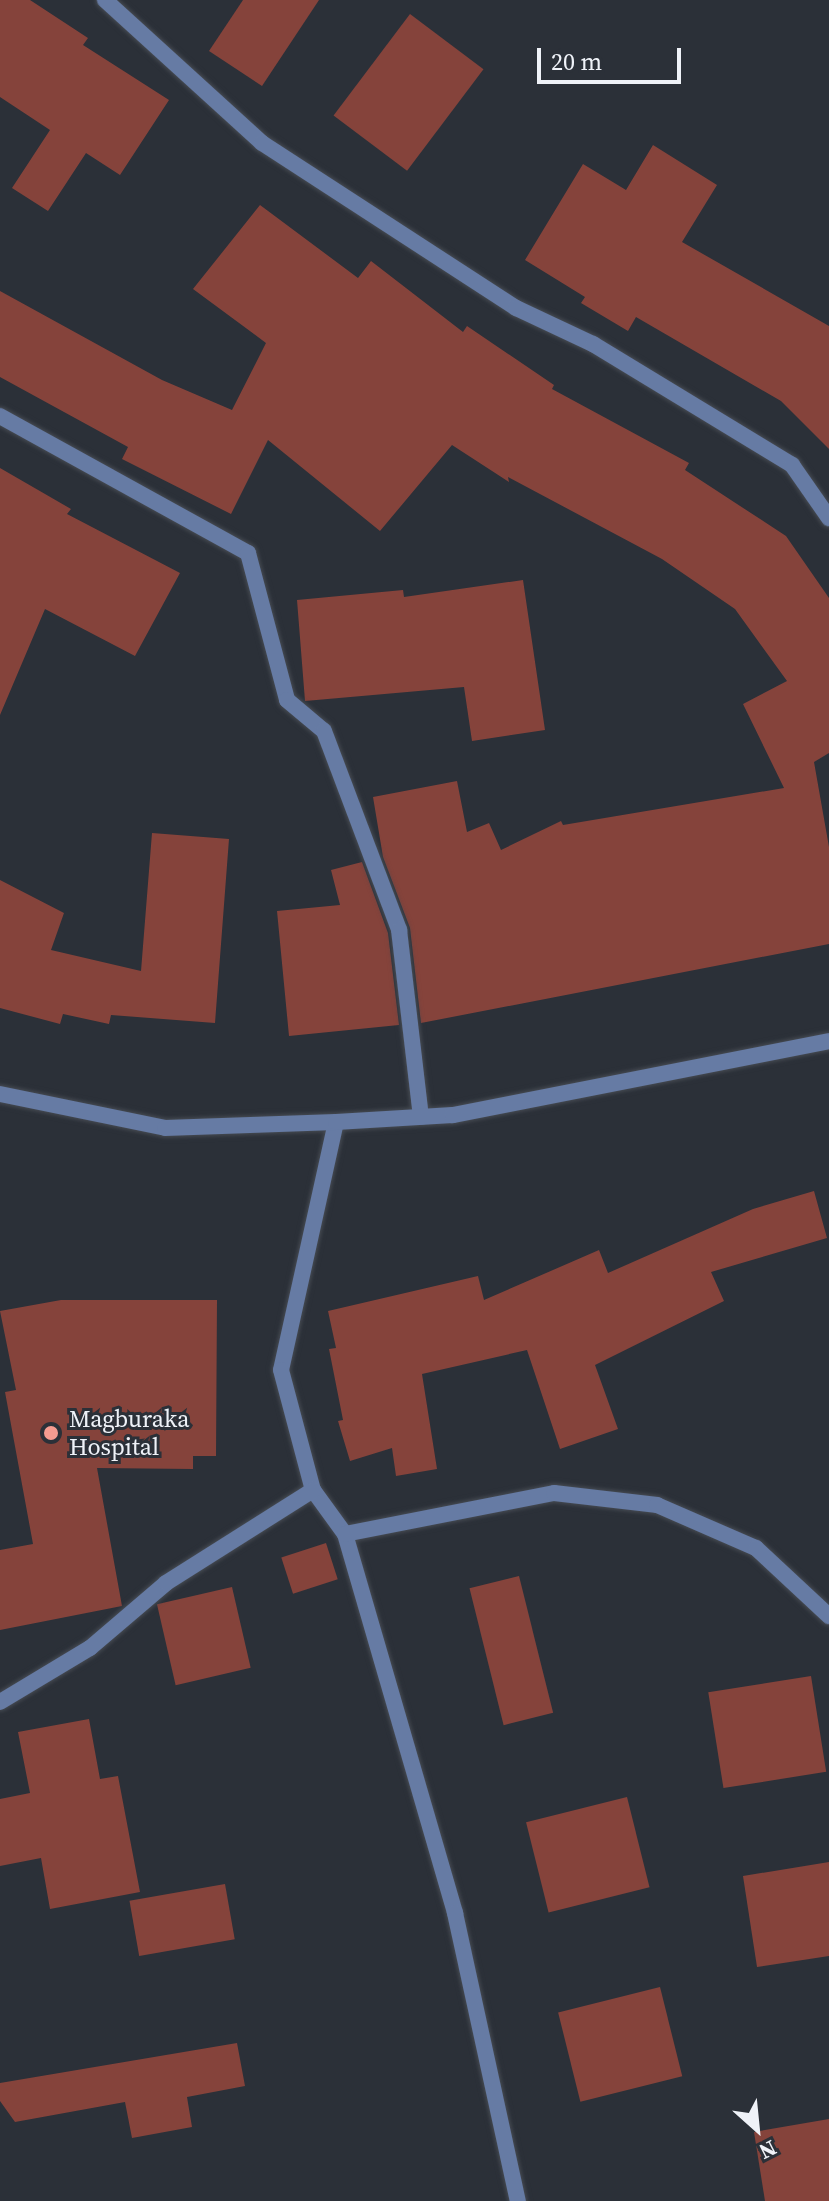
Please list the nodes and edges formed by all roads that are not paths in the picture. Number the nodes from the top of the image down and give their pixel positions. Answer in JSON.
{"nodes":[{"id":1,"x":105,"y":0,"type":"edge"},
{"id":2,"x":0,"y":416,"type":"edge"},
{"id":3,"x":829,"y":518,"type":"edge"},
{"id":4,"x":829,"y":1041,"type":"edge"},
{"id":5,"x":0,"y":1094,"type":"edge"},
{"id":6,"x":421,"y":1117,"type":"junction"},
{"id":7,"x":336,"y":1122,"type":"junction"},
{"id":8,"x":313,"y":1490,"type":"junction"},
{"id":9,"x":345,"y":1534,"type":"junction"},
{"id":10,"x":829,"y":1616,"type":"edge"},
{"id":11,"x":0,"y":1702,"type":"edge"},
{"id":12,"x":518,"y":2201,"type":"edge"}],
"edges":[{"from":1,"to":3,"type":"street"},
{"from":2,"to":6,"type":"street"},
{"from":4,"to":6,"type":"street"},
{"from":5,"to":7,"type":"street"},
{"from":6,"to":7,"type":"street"},
{"from":7,"to":8,"type":"street"},
{"from":8,"to":9,"type":"street"},
{"from":8,"to":11,"type":"street"},
{"from":9,"to":10,"type":"street"},
{"from":9,"to":12,"type":"street"}]}
